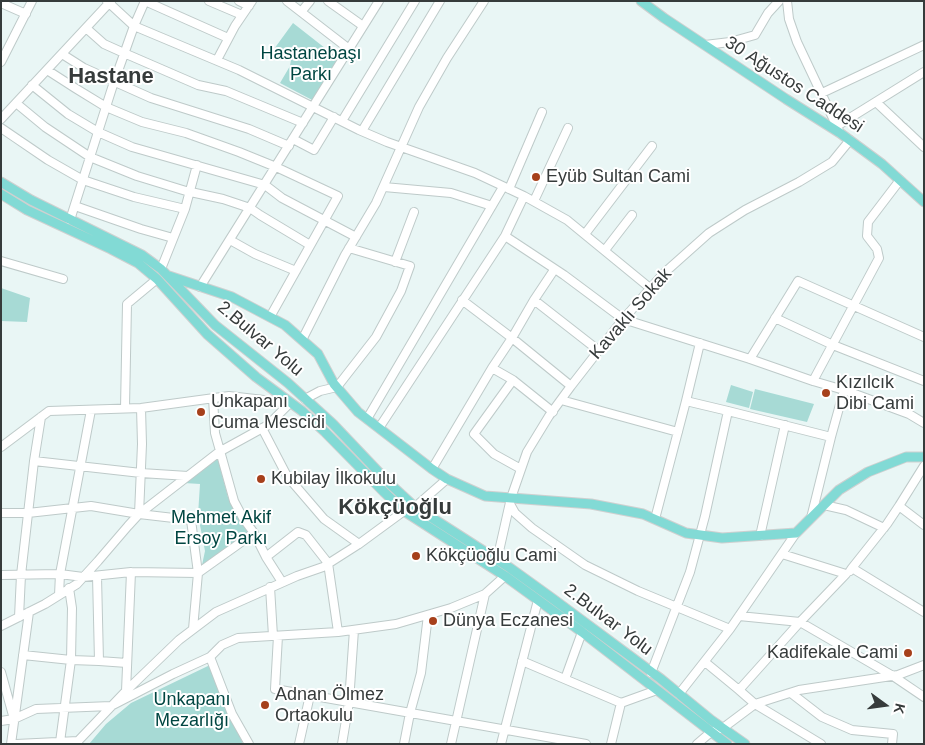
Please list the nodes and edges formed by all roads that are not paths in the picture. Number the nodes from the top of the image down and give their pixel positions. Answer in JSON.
{"nodes":[{"id":1,"x":32,"y":1,"type":"edge"},
{"id":2,"x":209,"y":1,"type":"edge"},
{"id":3,"x":239,"y":1,"type":"edge"},
{"id":4,"x":286,"y":1,"type":"edge"},
{"id":5,"x":310,"y":1,"type":"edge"},
{"id":6,"x":328,"y":1,"type":"edge"},
{"id":7,"x":379,"y":1,"type":"edge"},
{"id":8,"x":415,"y":1,"type":"edge"},
{"id":9,"x":440,"y":1,"type":"edge"},
{"id":10,"x":484,"y":1,"type":"edge"},
{"id":11,"x":641,"y":1,"type":"edge"},
{"id":12,"x":779,"y":1,"type":"edge"},
{"id":13,"x":787,"y":1,"type":"edge"},
{"id":14,"x":109,"y":2,"type":"edge"},
{"id":15,"x":1,"y":3,"type":"edge"},
{"id":16,"x":250,"y":3,"type":"edge"},
{"id":17,"x":301,"y":12,"type":"junction"},
{"id":18,"x":26,"y":14,"type":"junction"},
{"id":19,"x":242,"y":16,"type":"junction"},
{"id":20,"x":134,"y":26,"type":"junction"},
{"id":21,"x":363,"y":26,"type":"junction"},
{"id":22,"x":86,"y":28,"type":"junction"},
{"id":23,"x":228,"y":38,"type":"junction"},
{"id":24,"x":924,"y":44,"type":"edge"},
{"id":25,"x":704,"y":45,"type":"junction"},
{"id":26,"x":349,"y":49,"type":"junction"},
{"id":27,"x":124,"y":53,"type":"junction"},
{"id":28,"x":62,"y":54,"type":"junction"},
{"id":29,"x":217,"y":60,"type":"junction"},
{"id":30,"x":1,"y":62,"type":"edge"},
{"id":31,"x":47,"y":70,"type":"junction"},
{"id":32,"x":924,"y":72,"type":"edge"},
{"id":33,"x":114,"y":81,"type":"junction"},
{"id":34,"x":32,"y":85,"type":"junction"},
{"id":35,"x":822,"y":93,"type":"junction"},
{"id":36,"x":16,"y":102,"type":"junction"},
{"id":37,"x":876,"y":102,"type":"junction"},
{"id":38,"x":106,"y":107,"type":"junction"},
{"id":39,"x":314,"y":107,"type":"junction"},
{"id":40,"x":542,"y":112,"type":"dead end"},
{"id":41,"x":1,"y":119,"type":"edge"},
{"id":42,"x":338,"y":119,"type":"junction"},
{"id":43,"x":303,"y":123,"type":"junction"},
{"id":44,"x":1,"y":128,"type":"edge"},
{"id":45,"x":568,"y":128,"type":"dead end"},
{"id":46,"x":839,"y":129,"type":"junction"},
{"id":47,"x":362,"y":131,"type":"junction"},
{"id":48,"x":98,"y":132,"type":"junction"},
{"id":49,"x":850,"y":140,"type":"junction"},
{"id":50,"x":291,"y":142,"type":"junction"},
{"id":51,"x":652,"y":146,"type":"dead end"},
{"id":52,"x":402,"y":147,"type":"junction"},
{"id":53,"x":924,"y":147,"type":"edge"},
{"id":54,"x":90,"y":157,"type":"junction"},
{"id":55,"x":198,"y":165,"type":"junction"},
{"id":56,"x":276,"y":167,"type":"junction"},
{"id":57,"x":83,"y":180,"type":"junction"},
{"id":58,"x":900,"y":180,"type":"junction"},
{"id":59,"x":1,"y":182,"type":"edge"},
{"id":60,"x":265,"y":185,"type":"junction"},
{"id":61,"x":384,"y":187,"type":"junction"},
{"id":62,"x":506,"y":188,"type":"junction"},
{"id":63,"x":190,"y":192,"type":"junction"},
{"id":64,"x":1,"y":194,"type":"edge"},
{"id":65,"x":524,"y":196,"type":"junction"},
{"id":66,"x":922,"y":196,"type":"edge"},
{"id":67,"x":534,"y":202,"type":"junction"},
{"id":68,"x":74,"y":206,"type":"junction"},
{"id":69,"x":492,"y":206,"type":"junction"},
{"id":70,"x":250,"y":208,"type":"junction"},
{"id":71,"x":185,"y":209,"type":"junction"},
{"id":72,"x":414,"y":212,"type":"dead end"},
{"id":73,"x":632,"y":215,"type":"dead end"},
{"id":74,"x":70,"y":220,"type":"junction"},
{"id":75,"x":324,"y":220,"type":"junction"},
{"id":76,"x":585,"y":234,"type":"junction"},
{"id":77,"x":504,"y":236,"type":"junction"},
{"id":78,"x":356,"y":237,"type":"junction"},
{"id":79,"x":173,"y":238,"type":"junction"},
{"id":80,"x":230,"y":240,"type":"junction"},
{"id":81,"x":310,"y":245,"type":"junction"},
{"id":82,"x":349,"y":248,"type":"junction"},
{"id":83,"x":605,"y":250,"type":"junction"},
{"id":84,"x":1,"y":261,"type":"edge"},
{"id":85,"x":395,"y":262,"type":"junction"},
{"id":86,"x":554,"y":270,"type":"junction"},
{"id":87,"x":296,"y":271,"type":"junction"},
{"id":88,"x":164,"y":272,"type":"junction"},
{"id":89,"x":63,"y":279,"type":"dead end"},
{"id":90,"x":157,"y":279,"type":"junction"},
{"id":91,"x":200,"y":287,"type":"junction"},
{"id":92,"x":650,"y":288,"type":"junction"},
{"id":93,"x":462,"y":300,"type":"junction"},
{"id":94,"x":534,"y":300,"type":"junction"},
{"id":95,"x":853,"y":306,"type":"junction"},
{"id":96,"x":270,"y":317,"type":"junction"},
{"id":97,"x":775,"y":318,"type":"junction"},
{"id":98,"x":623,"y":319,"type":"junction"},
{"id":99,"x":924,"y":337,"type":"edge"},
{"id":100,"x":512,"y":338,"type":"junction"},
{"id":101,"x":302,"y":340,"type":"junction"},
{"id":102,"x":700,"y":343,"type":"junction"},
{"id":103,"x":833,"y":345,"type":"junction"},
{"id":104,"x":598,"y":350,"type":"junction"},
{"id":105,"x":750,"y":359,"type":"junction"},
{"id":106,"x":269,"y":368,"type":"junction"},
{"id":107,"x":492,"y":368,"type":"junction"},
{"id":108,"x":261,"y":380,"type":"junction"},
{"id":109,"x":512,"y":380,"type":"junction"},
{"id":110,"x":924,"y":380,"type":"edge"},
{"id":111,"x":814,"y":381,"type":"junction"},
{"id":112,"x":571,"y":386,"type":"junction"},
{"id":113,"x":337,"y":387,"type":"junction"},
{"id":114,"x":844,"y":390,"type":"junction"},
{"id":115,"x":214,"y":398,"type":"junction"},
{"id":116,"x":305,"y":399,"type":"junction"},
{"id":117,"x":561,"y":400,"type":"junction"},
{"id":118,"x":686,"y":401,"type":"junction"},
{"id":119,"x":290,"y":403,"type":"junction"},
{"id":120,"x":125,"y":408,"type":"junction"},
{"id":121,"x":141,"y":408,"type":"junction"},
{"id":122,"x":91,"y":410,"type":"junction"},
{"id":123,"x":728,"y":411,"type":"junction"},
{"id":124,"x":553,"y":412,"type":"junction"},
{"id":125,"x":41,"y":417,"type":"junction"},
{"id":126,"x":367,"y":419,"type":"junction"},
{"id":127,"x":924,"y":423,"type":"edge"},
{"id":128,"x":785,"y":425,"type":"junction"},
{"id":129,"x":262,"y":428,"type":"junction"},
{"id":130,"x":379,"y":428,"type":"junction"},
{"id":131,"x":678,"y":432,"type":"junction"},
{"id":132,"x":832,"y":436,"type":"junction"},
{"id":133,"x":1,"y":447,"type":"edge"},
{"id":134,"x":219,"y":452,"type":"junction"},
{"id":135,"x":924,"y":457,"type":"edge"},
{"id":136,"x":34,"y":461,"type":"junction"},
{"id":137,"x":80,"y":466,"type":"junction"},
{"id":138,"x":923,"y":468,"type":"edge"},
{"id":139,"x":432,"y":469,"type":"junction"},
{"id":140,"x":521,"y":469,"type":"junction"},
{"id":141,"x":141,"y":473,"type":"junction"},
{"id":142,"x":188,"y":476,"type":"junction"},
{"id":143,"x":447,"y":479,"type":"junction"},
{"id":144,"x":510,"y":501,"type":"junction"},
{"id":145,"x":824,"y":505,"type":"junction"},
{"id":146,"x":416,"y":506,"type":"junction"},
{"id":147,"x":899,"y":506,"type":"junction"},
{"id":148,"x":72,"y":508,"type":"junction"},
{"id":149,"x":404,"y":511,"type":"junction"},
{"id":150,"x":1,"y":513,"type":"edge"},
{"id":151,"x":28,"y":513,"type":"junction"},
{"id":152,"x":139,"y":514,"type":"junction"},
{"id":153,"x":811,"y":518,"type":"junction"},
{"id":154,"x":655,"y":519,"type":"junction"},
{"id":155,"x":924,"y":525,"type":"edge"},
{"id":156,"x":884,"y":528,"type":"junction"},
{"id":157,"x":254,"y":533,"type":"junction"},
{"id":158,"x":796,"y":533,"type":"junction"},
{"id":159,"x":699,"y":536,"type":"junction"},
{"id":160,"x":760,"y":536,"type":"junction"},
{"id":161,"x":359,"y":544,"type":"junction"},
{"id":162,"x":782,"y":554,"type":"junction"},
{"id":163,"x":266,"y":557,"type":"junction"},
{"id":164,"x":497,"y":560,"type":"junction"},
{"id":165,"x":328,"y":563,"type":"junction"},
{"id":166,"x":852,"y":568,"type":"junction"},
{"id":167,"x":131,"y":572,"type":"junction"},
{"id":168,"x":198,"y":573,"type":"junction"},
{"id":169,"x":60,"y":574,"type":"junction"},
{"id":170,"x":846,"y":574,"type":"junction"},
{"id":171,"x":1,"y":575,"type":"edge"},
{"id":172,"x":21,"y":575,"type":"junction"},
{"id":173,"x":97,"y":576,"type":"junction"},
{"id":174,"x":505,"y":576,"type":"junction"},
{"id":175,"x":83,"y":577,"type":"junction"},
{"id":176,"x":282,"y":582,"type":"junction"},
{"id":177,"x":270,"y":587,"type":"junction"},
{"id":178,"x":70,"y":588,"type":"junction"},
{"id":179,"x":485,"y":594,"type":"junction"},
{"id":180,"x":59,"y":595,"type":"junction"},
{"id":181,"x":538,"y":600,"type":"junction"},
{"id":182,"x":677,"y":607,"type":"junction"},
{"id":183,"x":29,"y":612,"type":"junction"},
{"id":184,"x":924,"y":612,"type":"edge"},
{"id":185,"x":428,"y":615,"type":"junction"},
{"id":186,"x":739,"y":616,"type":"junction"},
{"id":187,"x":19,"y":617,"type":"junction"},
{"id":188,"x":800,"y":622,"type":"junction"},
{"id":189,"x":1,"y":626,"type":"edge"},
{"id":190,"x":193,"y":629,"type":"junction"},
{"id":191,"x":730,"y":629,"type":"junction"},
{"id":192,"x":354,"y":630,"type":"junction"},
{"id":193,"x":338,"y":632,"type":"junction"},
{"id":194,"x":582,"y":632,"type":"junction"},
{"id":195,"x":276,"y":636,"type":"junction"},
{"id":196,"x":23,"y":655,"type":"junction"},
{"id":197,"x":210,"y":657,"type":"junction"},
{"id":198,"x":71,"y":660,"type":"junction"},
{"id":199,"x":99,"y":661,"type":"junction"},
{"id":200,"x":522,"y":661,"type":"junction"},
{"id":201,"x":705,"y":662,"type":"junction"},
{"id":202,"x":127,"y":663,"type":"junction"},
{"id":203,"x":924,"y":665,"type":"edge"},
{"id":204,"x":1,"y":672,"type":"edge"},
{"id":205,"x":652,"y":672,"type":"junction"},
{"id":206,"x":893,"y":676,"type":"junction"},
{"id":207,"x":565,"y":679,"type":"junction"},
{"id":208,"x":657,"y":690,"type":"junction"},
{"id":209,"x":739,"y":690,"type":"junction"},
{"id":210,"x":126,"y":691,"type":"junction"},
{"id":211,"x":791,"y":693,"type":"junction"},
{"id":212,"x":679,"y":694,"type":"junction"},
{"id":213,"x":310,"y":695,"type":"junction"},
{"id":214,"x":924,"y":697,"type":"edge"},
{"id":215,"x":349,"y":702,"type":"junction"},
{"id":216,"x":621,"y":703,"type":"junction"},
{"id":217,"x":755,"y":704,"type":"junction"},
{"id":218,"x":112,"y":706,"type":"junction"},
{"id":219,"x":65,"y":708,"type":"junction"},
{"id":220,"x":410,"y":713,"type":"junction"},
{"id":221,"x":14,"y":719,"type":"junction"},
{"id":222,"x":1,"y":721,"type":"edge"},
{"id":223,"x":457,"y":721,"type":"junction"},
{"id":224,"x":723,"y":728,"type":"junction"},
{"id":225,"x":504,"y":730,"type":"junction"},
{"id":226,"x":711,"y":732,"type":"junction"},
{"id":227,"x":548,"y":740,"type":"edge"},
{"id":228,"x":60,"y":742,"type":"junction"},
{"id":229,"x":78,"y":742,"type":"edge"},
{"id":230,"x":11,"y":744,"type":"edge"},
{"id":231,"x":16,"y":744,"type":"edge"},
{"id":232,"x":249,"y":744,"type":"edge"},
{"id":233,"x":299,"y":744,"type":"edge"},
{"id":234,"x":342,"y":744,"type":"edge"},
{"id":235,"x":404,"y":744,"type":"edge"},
{"id":236,"x":451,"y":744,"type":"edge"},
{"id":237,"x":501,"y":744,"type":"edge"},
{"id":238,"x":586,"y":744,"type":"edge"},
{"id":239,"x":611,"y":744,"type":"edge"},
{"id":240,"x":697,"y":744,"type":"edge"},
{"id":241,"x":728,"y":744,"type":"edge"},
{"id":242,"x":745,"y":744,"type":"edge"},
{"id":243,"x":821,"y":744,"type":"edge"},
{"id":244,"x":892,"y":744,"type":"edge"}],
"edges":[{"from":1,"to":18,"type":"street"},
{"from":2,"to":19,"type":"street"},
{"from":3,"to":16,"type":"street"},
{"from":4,"to":17,"type":"street"},
{"from":5,"to":17,"type":"street"},
{"from":6,"to":21,"type":"street"},
{"from":7,"to":21,"type":"street"},
{"from":8,"to":42,"type":"street"},
{"from":9,"to":47,"type":"street"},
{"from":10,"to":52,"type":"street"},
{"from":11,"to":25,"type":"main road","name":"30 Ağustos Caddesi"},
{"from":12,"to":25,"type":"street"},
{"from":13,"to":35,"type":"street"},
{"from":14,"to":20,"type":"street"},
{"from":14,"to":22,"type":"street"},
{"from":15,"to":18,"type":"street"},
{"from":16,"to":19,"type":"street"},
{"from":17,"to":26,"type":"street"},
{"from":18,"to":30,"type":"street"},
{"from":19,"to":23,"type":"street"},
{"from":20,"to":23,"type":"street"},
{"from":20,"to":27,"type":"street"},
{"from":20,"to":29,"type":"street"},
{"from":21,"to":26,"type":"street"},
{"from":22,"to":27,"type":"street"},
{"from":22,"to":28,"type":"street"},
{"from":23,"to":29,"type":"street"},
{"from":24,"to":35,"type":"street"},
{"from":25,"to":46,"type":"main road","name":"30 Ağustos Caddesi"},
{"from":26,"to":39,"type":"street"},
{"from":27,"to":33,"type":"street"},
{"from":27,"to":43,"type":"street"},
{"from":28,"to":31,"type":"street"},
{"from":28,"to":33,"type":"street"},
{"from":29,"to":39,"type":"street"},
{"from":31,"to":34,"type":"street"},
{"from":31,"to":38,"type":"street"},
{"from":32,"to":37,"type":"street"},
{"from":33,"to":38,"type":"street"},
{"from":33,"to":50,"type":"street"},
{"from":34,"to":36,"type":"street"},
{"from":34,"to":48,"type":"street"},
{"from":35,"to":46,"type":"street"},
{"from":36,"to":41,"type":"street"},
{"from":36,"to":54,"type":"street"},
{"from":37,"to":46,"type":"street"},
{"from":37,"to":53,"type":"street"},
{"from":38,"to":48,"type":"street"},
{"from":38,"to":56,"type":"street"},
{"from":39,"to":42,"type":"street"},
{"from":39,"to":43,"type":"street"},
{"from":40,"to":62,"type":"street"},
{"from":42,"to":47,"type":"street"},
{"from":42,"to":50,"type":"street"},
{"from":43,"to":50,"type":"street"},
{"from":44,"to":57,"type":"street"},
{"from":45,"to":67,"type":"street"},
{"from":46,"to":49,"type":"main road","name":"30 Ağustos Caddesi"},
{"from":47,"to":52,"type":"street"},
{"from":48,"to":54,"type":"street"},
{"from":48,"to":55,"type":"street"},
{"from":49,"to":58,"type":"main road","name":"30 Ağustos Caddesi"},
{"from":49,"to":92,"type":"street","name":"Kavaklı Sokak"},
{"from":50,"to":56,"type":"street"},
{"from":51,"to":76,"type":"street"},
{"from":52,"to":61,"type":"street"},
{"from":52,"to":62,"type":"street"},
{"from":54,"to":57,"type":"street"},
{"from":54,"to":63,"type":"street"},
{"from":55,"to":60,"type":"street"},
{"from":55,"to":63,"type":"street"},
{"from":56,"to":60,"type":"street"},
{"from":56,"to":75,"type":"street"},
{"from":57,"to":68,"type":"street"},
{"from":57,"to":71,"type":"street"},
{"from":58,"to":66,"type":"main road","name":"30 Ağustos Caddesi"},
{"from":58,"to":95,"type":"street"},
{"from":59,"to":74,"type":"main road","name":"2.Bulvar Yolu"},
{"from":60,"to":70,"type":"street"},
{"from":60,"to":75,"type":"street"},
{"from":61,"to":69,"type":"street"},
{"from":61,"to":78,"type":"street"},
{"from":62,"to":65,"type":"street"},
{"from":62,"to":69,"type":"street"},
{"from":63,"to":70,"type":"street"},
{"from":63,"to":71,"type":"street"},
{"from":64,"to":90,"type":"main road","name":"2.Bulvar Yolu"},
{"from":65,"to":67,"type":"street"},
{"from":65,"to":77,"type":"street"},
{"from":67,"to":76,"type":"street"},
{"from":68,"to":74,"type":"street"},
{"from":68,"to":79,"type":"street"},
{"from":69,"to":126,"type":"street"},
{"from":70,"to":80,"type":"street"},
{"from":70,"to":81,"type":"street"},
{"from":71,"to":79,"type":"street"},
{"from":72,"to":85,"type":"street"},
{"from":73,"to":83,"type":"street"},
{"from":74,"to":88,"type":"main road","name":"2.Bulvar Yolu"},
{"from":75,"to":78,"type":"street"},
{"from":75,"to":81,"type":"street"},
{"from":76,"to":83,"type":"street"},
{"from":77,"to":86,"type":"street"},
{"from":77,"to":93,"type":"street"},
{"from":78,"to":82,"type":"street"},
{"from":79,"to":88,"type":"street"},
{"from":80,"to":87,"type":"street"},
{"from":80,"to":91,"type":"street"},
{"from":81,"to":87,"type":"street"},
{"from":82,"to":85,"type":"street"},
{"from":82,"to":101,"type":"street"},
{"from":83,"to":92,"type":"street"},
{"from":84,"to":89,"type":"street"},
{"from":85,"to":113,"type":"street"},
{"from":86,"to":94,"type":"street"},
{"from":86,"to":98,"type":"street"},
{"from":87,"to":96,"type":"street"},
{"from":88,"to":91,"type":"main road"},
{"from":88,"to":106,"type":"main road","name":"2.Bulvar Yolu"},
{"from":90,"to":108,"type":"main road","name":"2.Bulvar Yolu"},
{"from":90,"to":120,"type":"street"},
{"from":91,"to":96,"type":"main road"},
{"from":92,"to":98,"type":"street","name":"Kavaklı Sokak"},
{"from":93,"to":100,"type":"street"},
{"from":93,"to":130,"type":"street"},
{"from":94,"to":100,"type":"street"},
{"from":94,"to":104,"type":"street"},
{"from":95,"to":97,"type":"street"},
{"from":95,"to":99,"type":"street"},
{"from":95,"to":103,"type":"street"},
{"from":96,"to":101,"type":"main road"},
{"from":97,"to":103,"type":"street"},
{"from":97,"to":105,"type":"street"},
{"from":98,"to":102,"type":"street"},
{"from":98,"to":104,"type":"street","name":"Kavaklı Sokak"},
{"from":100,"to":107,"type":"street"},
{"from":100,"to":112,"type":"street"},
{"from":101,"to":113,"type":"main road"},
{"from":102,"to":105,"type":"street"},
{"from":102,"to":118,"type":"street"},
{"from":103,"to":110,"type":"street"},
{"from":103,"to":111,"type":"street"},
{"from":104,"to":112,"type":"street","name":"Kavaklı Sokak"},
{"from":105,"to":111,"type":"street"},
{"from":106,"to":108,"type":"main road"},
{"from":106,"to":116,"type":"main road","name":"2.Bulvar Yolu"},
{"from":107,"to":109,"type":"street"},
{"from":107,"to":139,"type":"street"},
{"from":108,"to":119,"type":"main road","name":"2.Bulvar Yolu"},
{"from":109,"to":124,"type":"street"},
{"from":109,"to":140,"type":"street"},
{"from":111,"to":114,"type":"street"},
{"from":112,"to":117,"type":"street","name":"Kavaklı Sokak"},
{"from":113,"to":116,"type":"street"},
{"from":113,"to":126,"type":"main road"},
{"from":114,"to":127,"type":"street"},
{"from":114,"to":132,"type":"street"},
{"from":115,"to":119,"type":"street"},
{"from":115,"to":121,"type":"street"},
{"from":115,"to":134,"type":"street"},
{"from":116,"to":146,"type":"main road","name":"2.Bulvar Yolu"},
{"from":117,"to":124,"type":"street","name":"Kavaklı Sokak"},
{"from":117,"to":131,"type":"street"},
{"from":118,"to":123,"type":"street"},
{"from":118,"to":131,"type":"street"},
{"from":119,"to":129,"type":"street"},
{"from":119,"to":149,"type":"main road","name":"2.Bulvar Yolu"},
{"from":120,"to":121,"type":"street"},
{"from":120,"to":122,"type":"street"},
{"from":121,"to":141,"type":"street"},
{"from":122,"to":125,"type":"street"},
{"from":122,"to":137,"type":"street"},
{"from":123,"to":128,"type":"street"},
{"from":123,"to":159,"type":"street"},
{"from":124,"to":140,"type":"street","name":"Kavaklı Sokak"},
{"from":125,"to":133,"type":"street"},
{"from":125,"to":136,"type":"street"},
{"from":126,"to":130,"type":"main road"},
{"from":128,"to":132,"type":"street"},
{"from":128,"to":160,"type":"street"},
{"from":129,"to":134,"type":"street"},
{"from":129,"to":161,"type":"street"},
{"from":130,"to":139,"type":"main road"},
{"from":131,"to":154,"type":"street"},
{"from":132,"to":153,"type":"street"},
{"from":134,"to":142,"type":"street"},
{"from":134,"to":157,"type":"street"},
{"from":135,"to":145,"type":"main road"},
{"from":136,"to":137,"type":"street"},
{"from":136,"to":151,"type":"street"},
{"from":137,"to":141,"type":"street"},
{"from":137,"to":148,"type":"street"},
{"from":138,"to":147,"type":"street"},
{"from":139,"to":143,"type":"main road"},
{"from":140,"to":144,"type":"street","name":"Kavaklı Sokak"},
{"from":141,"to":142,"type":"street"},
{"from":141,"to":152,"type":"street"},
{"from":142,"to":152,"type":"street"},
{"from":143,"to":144,"type":"main road"},
{"from":143,"to":146,"type":"street"},
{"from":144,"to":154,"type":"main road"},
{"from":144,"to":164,"type":"street","name":"Kavaklı Sokak"},
{"from":144,"to":182,"type":"street"},
{"from":145,"to":153,"type":"main road"},
{"from":145,"to":156,"type":"street"},
{"from":146,"to":164,"type":"main road","name":"2.Bulvar Yolu"},
{"from":147,"to":155,"type":"street"},
{"from":147,"to":156,"type":"street"},
{"from":148,"to":151,"type":"street"},
{"from":148,"to":152,"type":"street"},
{"from":148,"to":169,"type":"street"},
{"from":149,"to":161,"type":"street"},
{"from":149,"to":174,"type":"main road","name":"2.Bulvar Yolu"},
{"from":150,"to":151,"type":"street"},
{"from":151,"to":172,"type":"street"},
{"from":152,"to":168,"type":"street"},
{"from":152,"to":175,"type":"street"},
{"from":153,"to":158,"type":"main road"},
{"from":154,"to":159,"type":"main road"},
{"from":156,"to":166,"type":"street"},
{"from":157,"to":163,"type":"street"},
{"from":157,"to":168,"type":"street"},
{"from":158,"to":160,"type":"main road"},
{"from":158,"to":162,"type":"street"},
{"from":159,"to":160,"type":"main road"},
{"from":159,"to":182,"type":"street"},
{"from":161,"to":165,"type":"street"},
{"from":162,"to":170,"type":"street"},
{"from":162,"to":186,"type":"street"},
{"from":163,"to":165,"type":"street"},
{"from":163,"to":176,"type":"street"},
{"from":164,"to":205,"type":"main road","name":"2.Bulvar Yolu"},
{"from":165,"to":176,"type":"street"},
{"from":165,"to":193,"type":"street"},
{"from":166,"to":170,"type":"street"},
{"from":166,"to":184,"type":"street"},
{"from":167,"to":168,"type":"street"},
{"from":167,"to":173,"type":"street"},
{"from":167,"to":202,"type":"street"},
{"from":168,"to":190,"type":"street"},
{"from":169,"to":172,"type":"street"},
{"from":169,"to":175,"type":"street"},
{"from":169,"to":180,"type":"street"},
{"from":170,"to":188,"type":"street"},
{"from":171,"to":172,"type":"street"},
{"from":172,"to":187,"type":"street"},
{"from":173,"to":175,"type":"street"},
{"from":173,"to":199,"type":"street"},
{"from":174,"to":179,"type":"street"},
{"from":174,"to":181,"type":"main road","name":"2.Bulvar Yolu"},
{"from":175,"to":178,"type":"street"},
{"from":176,"to":177,"type":"street"},
{"from":177,"to":190,"type":"street"},
{"from":177,"to":195,"type":"street"},
{"from":178,"to":180,"type":"street"},
{"from":178,"to":198,"type":"street"},
{"from":179,"to":185,"type":"street"},
{"from":179,"to":223,"type":"street"},
{"from":180,"to":183,"type":"street"},
{"from":181,"to":194,"type":"main road","name":"2.Bulvar Yolu"},
{"from":181,"to":200,"type":"street"},
{"from":182,"to":191,"type":"street"},
{"from":182,"to":205,"type":"street"},
{"from":183,"to":187,"type":"street"},
{"from":183,"to":196,"type":"street"},
{"from":185,"to":192,"type":"street"},
{"from":185,"to":220,"type":"street"},
{"from":186,"to":188,"type":"street"},
{"from":186,"to":191,"type":"street"},
{"from":187,"to":189,"type":"street"},
{"from":188,"to":206,"type":"street"},
{"from":188,"to":209,"type":"street"},
{"from":190,"to":210,"type":"street"},
{"from":191,"to":201,"type":"street"},
{"from":192,"to":193,"type":"street"},
{"from":192,"to":215,"type":"street"},
{"from":193,"to":195,"type":"street"},
{"from":194,"to":207,"type":"street"},
{"from":194,"to":208,"type":"main road","name":"2.Bulvar Yolu"},
{"from":195,"to":197,"type":"street"},
{"from":195,"to":213,"type":"street"},
{"from":196,"to":198,"type":"street"},
{"from":196,"to":221,"type":"street"},
{"from":197,"to":218,"type":"street"},
{"from":197,"to":232,"type":"street"},
{"from":198,"to":199,"type":"street"},
{"from":198,"to":219,"type":"street"},
{"from":199,"to":202,"type":"street"},
{"from":200,"to":207,"type":"street"},
{"from":200,"to":225,"type":"street"},
{"from":201,"to":209,"type":"street"},
{"from":201,"to":212,"type":"street"},
{"from":202,"to":210,"type":"street"},
{"from":203,"to":206,"type":"street"},
{"from":204,"to":221,"type":"street"},
{"from":205,"to":212,"type":"main road","name":"2.Bulvar Yolu"},
{"from":206,"to":211,"type":"street"},
{"from":206,"to":214,"type":"street"},
{"from":207,"to":216,"type":"street"},
{"from":208,"to":216,"type":"street"},
{"from":208,"to":226,"type":"main road","name":"2.Bulvar Yolu"},
{"from":209,"to":217,"type":"street"},
{"from":210,"to":218,"type":"street"},
{"from":211,"to":217,"type":"street"},
{"from":211,"to":244,"type":"street"},
{"from":212,"to":224,"type":"main road","name":"2.Bulvar Yolu"},
{"from":213,"to":215,"type":"street"},
{"from":213,"to":233,"type":"street"},
{"from":215,"to":220,"type":"street"},
{"from":215,"to":234,"type":"street"},
{"from":216,"to":239,"type":"street"},
{"from":217,"to":224,"type":"street"},
{"from":217,"to":243,"type":"street"},
{"from":218,"to":219,"type":"street"},
{"from":218,"to":229,"type":"street"},
{"from":219,"to":221,"type":"street"},
{"from":219,"to":228,"type":"street"},
{"from":220,"to":223,"type":"street"},
{"from":220,"to":235,"type":"street"},
{"from":221,"to":222,"type":"street"},
{"from":221,"to":230,"type":"street"},
{"from":223,"to":225,"type":"street"},
{"from":223,"to":236,"type":"street"},
{"from":224,"to":226,"type":"street"},
{"from":224,"to":242,"type":"main road","name":"2.Bulvar Yolu"},
{"from":225,"to":227,"type":"street"},
{"from":225,"to":237,"type":"street"},
{"from":226,"to":240,"type":"street"},
{"from":226,"to":241,"type":"main road","name":"2.Bulvar Yolu"},
{"from":227,"to":238,"type":"street"},
{"from":228,"to":229,"type":"street"},
{"from":228,"to":231,"type":"street"}]}
